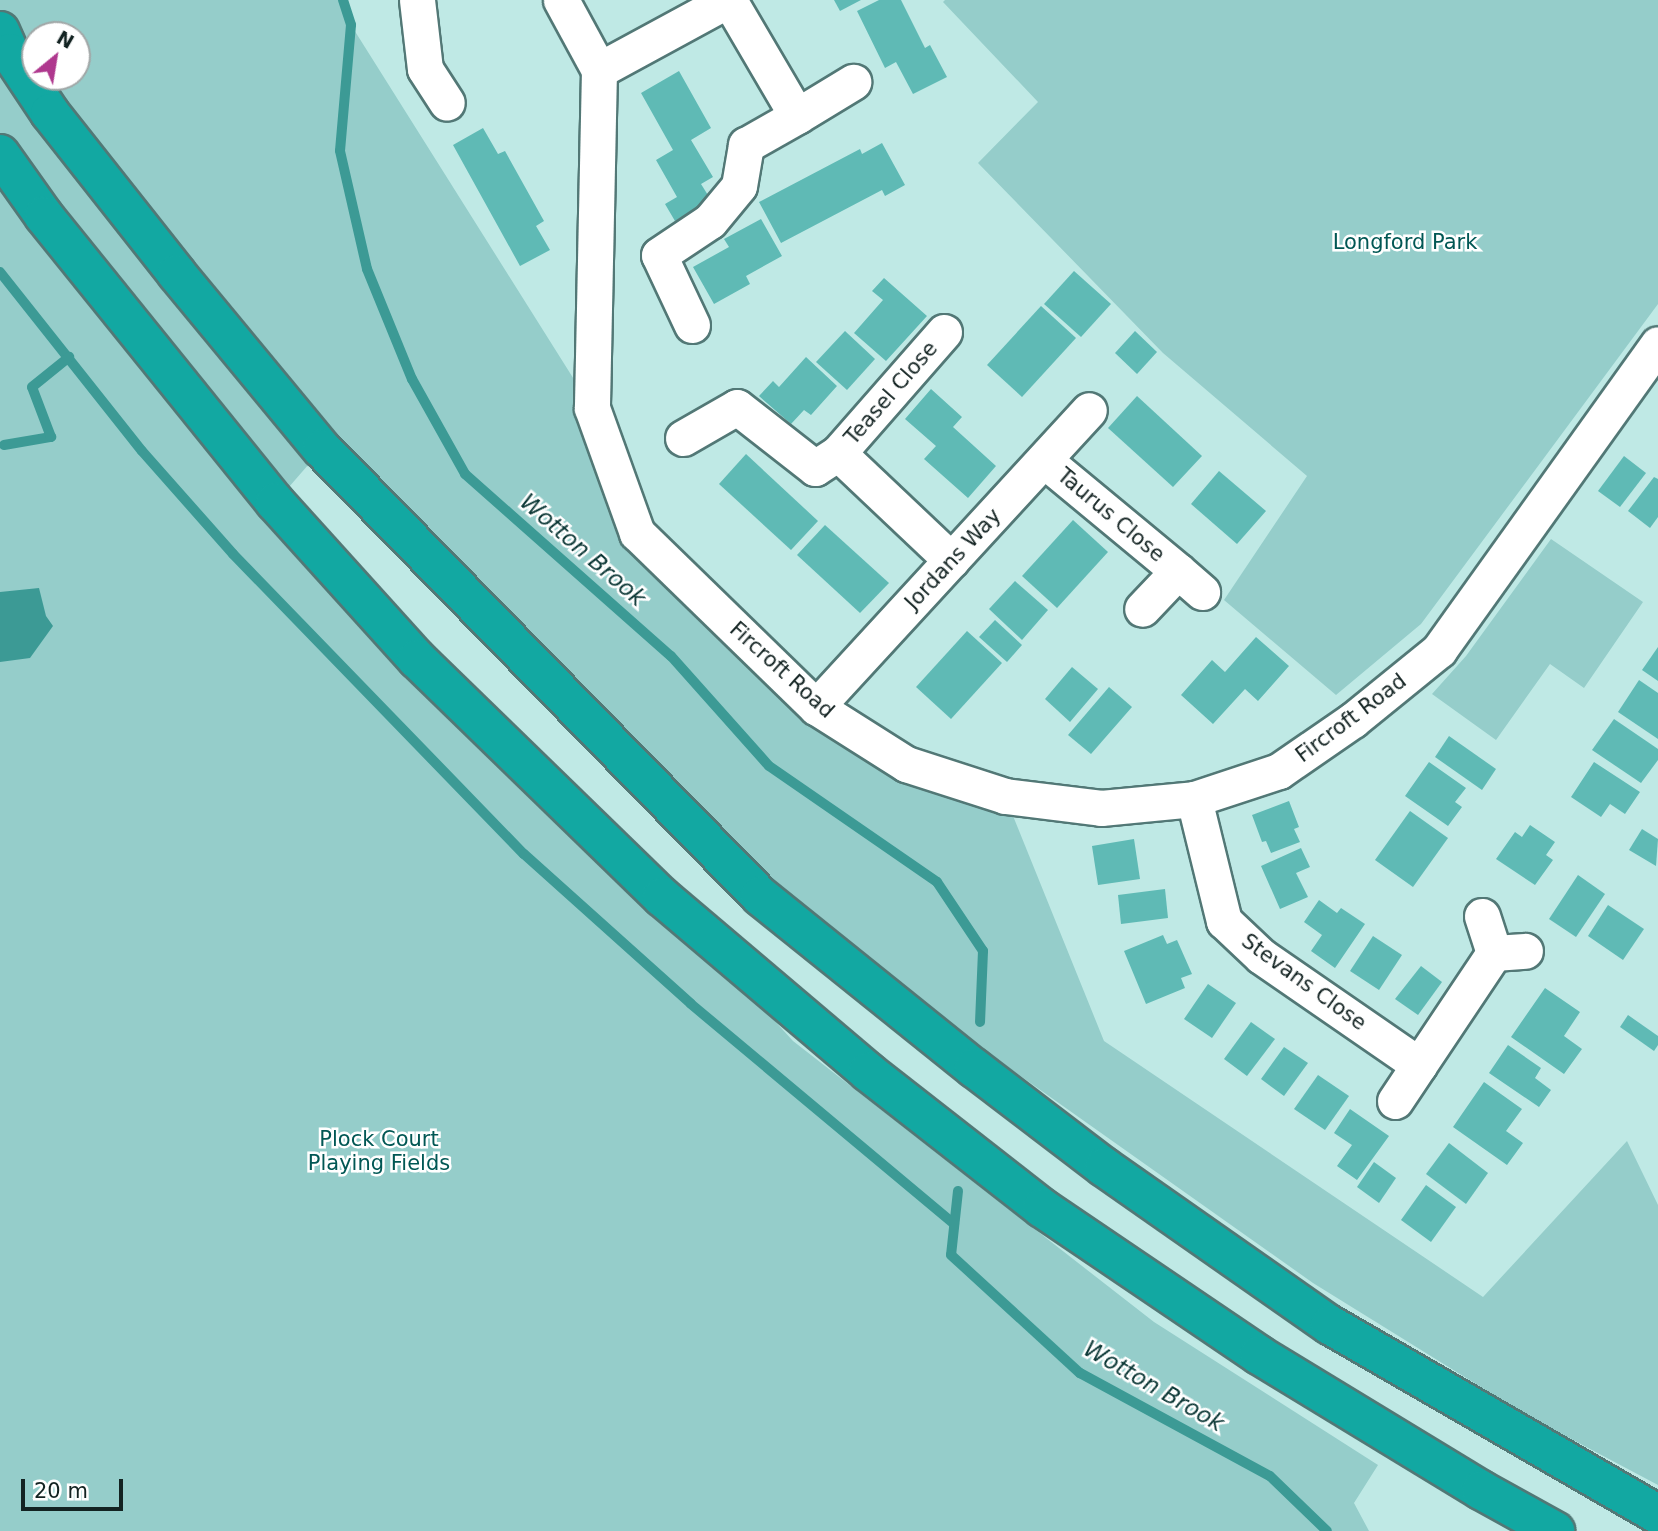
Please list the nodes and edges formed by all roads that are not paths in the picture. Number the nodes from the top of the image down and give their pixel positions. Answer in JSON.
{"nodes":[{"id":1,"x":417,"y":0,"type":"edge"},
{"id":2,"x":561,"y":0,"type":"edge"},
{"id":3,"x":728,"y":0,"type":"edge"},
{"id":4,"x":0,"y":32,"type":"edge"},
{"id":5,"x":599,"y":70,"type":"junction"},
{"id":6,"x":853,"y":82,"type":"dead end"},
{"id":7,"x":447,"y":103,"type":"dead end"},
{"id":8,"x":797,"y":116,"type":"junction"},
{"id":9,"x":0,"y":154,"type":"edge"},
{"id":10,"x":692,"y":325,"type":"dead end"},
{"id":11,"x":944,"y":332,"type":"dead end"},
{"id":12,"x":1652,"y":366,"type":"edge"},
{"id":13,"x":1089,"y":410,"type":"dead end"},
{"id":14,"x":683,"y":438,"type":"dead end"},
{"id":15,"x":838,"y":453,"type":"junction"},
{"id":16,"x":1044,"y":460,"type":"junction"},
{"id":17,"x":951,"y":560,"type":"junction"},
{"id":18,"x":1142,"y":609,"type":"dead end"},
{"id":19,"x":816,"y":707,"type":"junction"},
{"id":20,"x":1194,"y":799,"type":"junction"},
{"id":21,"x":1482,"y":916,"type":"dead end"},
{"id":22,"x":1419,"y":1065,"type":"junction"},
{"id":23,"x":1395,"y":1101,"type":"dead end"},
{"id":24,"x":1658,"y":1514,"type":"edge"},
{"id":25,"x":1555,"y":1531,"type":"edge"}],
"edges":[{"from":1,"to":7,"type":"street"},
{"from":2,"to":5,"type":"street","name":"Fircroft Road"},
{"from":3,"to":5,"type":"street"},
{"from":3,"to":8,"type":"street"},
{"from":4,"to":24,"type":"highway"},
{"from":5,"to":19,"type":"street","name":"Fircroft Road"},
{"from":6,"to":8,"type":"street"},
{"from":8,"to":10,"type":"street"},
{"from":9,"to":25,"type":"highway"},
{"from":11,"to":15,"type":"street","name":"Teasel Close"},
{"from":12,"to":20,"type":"street","name":"Fircroft Road"},
{"from":13,"to":16,"type":"street","name":"Jordans Way"},
{"from":14,"to":15,"type":"street","name":"Teasel Close"},
{"from":15,"to":17,"type":"street","name":"Teasel Close"},
{"from":16,"to":17,"type":"street","name":"Jordans Way"},
{"from":16,"to":18,"type":"street","name":"Taurus Close"},
{"from":17,"to":19,"type":"street","name":"Jordans Way"},
{"from":19,"to":20,"type":"street","name":"Fircroft Road"},
{"from":20,"to":22,"type":"street","name":"Stevans Close"},
{"from":21,"to":22,"type":"street"},
{"from":22,"to":23,"type":"street"}]}
